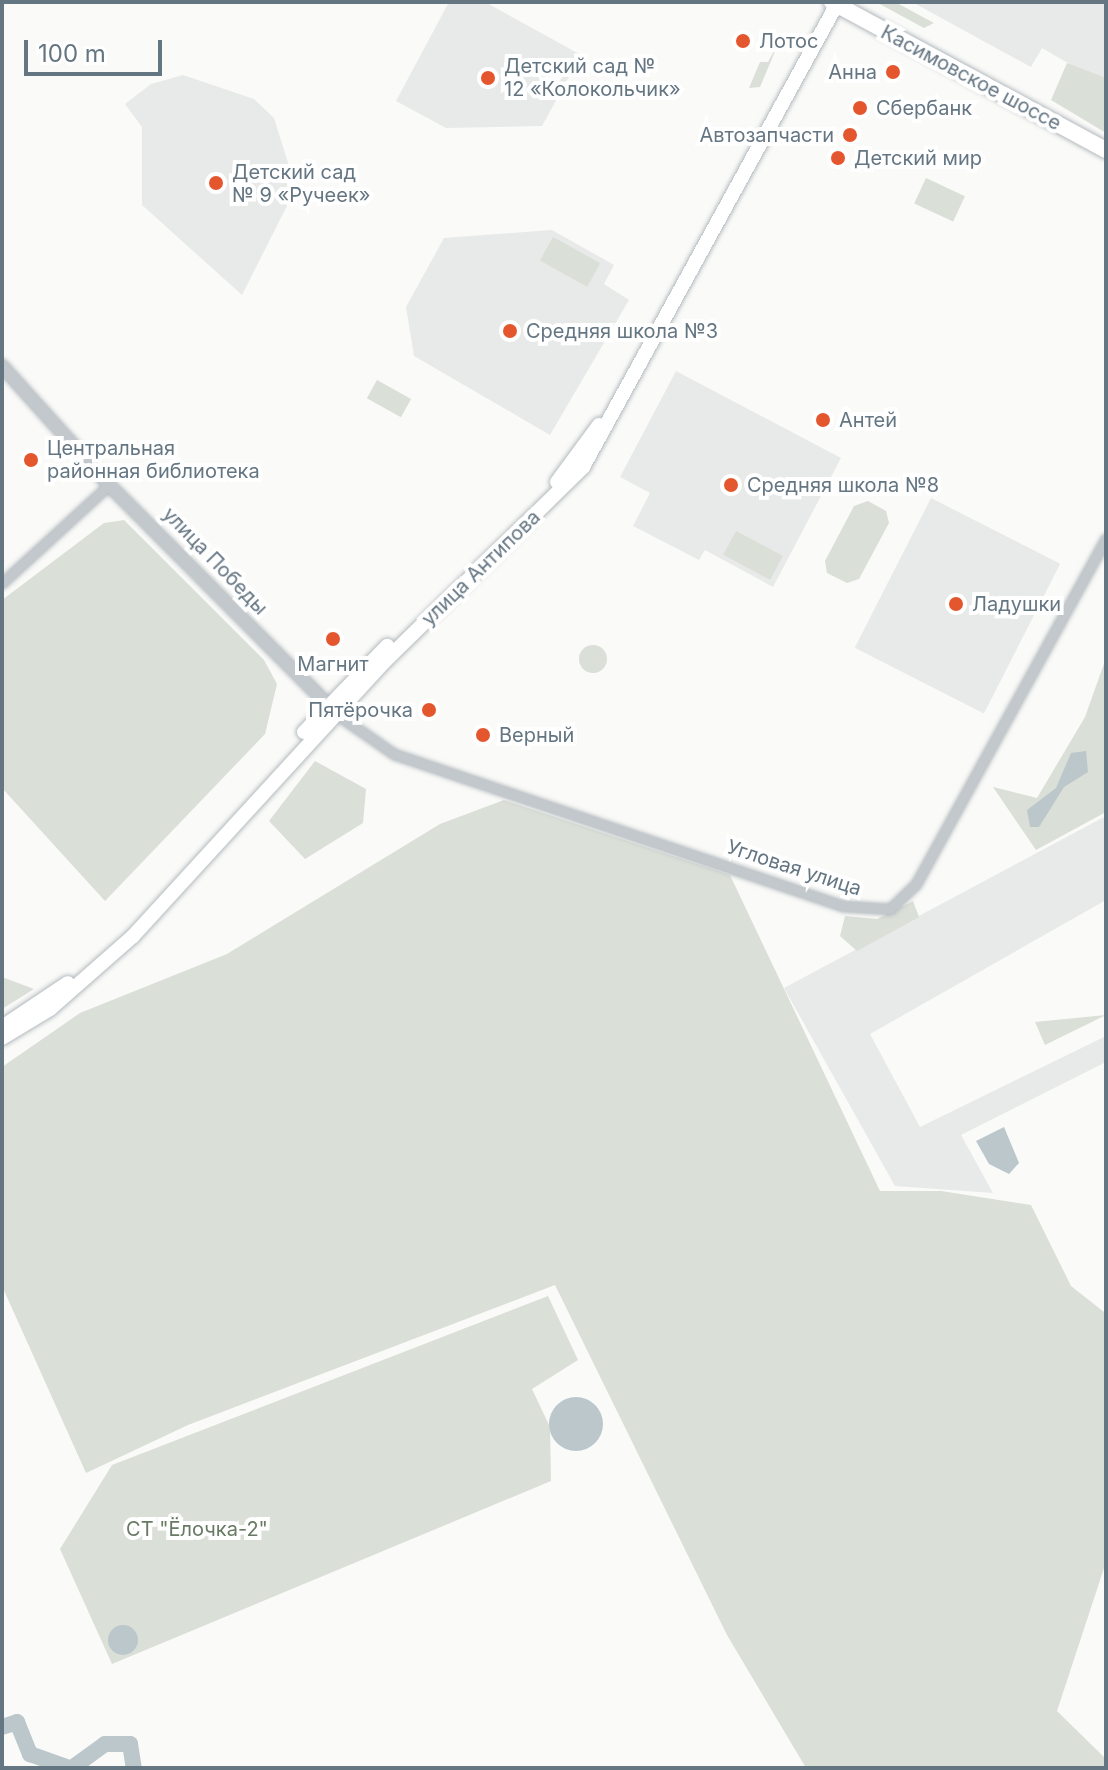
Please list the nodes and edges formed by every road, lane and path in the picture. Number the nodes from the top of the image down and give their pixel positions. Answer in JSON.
{"nodes":[{"id":1,"x":837,"y":3,"type":"edge"},
{"id":2,"x":1038,"y":108,"type":"junction"},
{"id":3,"x":1106,"y":140,"type":"edge"},
{"id":4,"x":1106,"y":150,"type":"edge"},
{"id":5,"x":2,"y":366,"type":"edge"},
{"id":6,"x":109,"y":485,"type":"junction"},
{"id":7,"x":1106,"y":539,"type":"edge"},
{"id":8,"x":2,"y":583,"type":"edge"},
{"id":9,"x":331,"y":709,"type":"junction"},
{"id":10,"x":2,"y":1027,"type":"edge"},
{"id":11,"x":2,"y":1038,"type":"edge"}],
"edges":[{"from":1,"to":2,"type":"main road","name":"Касимовское шоссе"},
{"from":1,"to":9,"type":"main road","name":"улица Антипова"},
{"from":2,"to":3,"type":"main road","name":"Касимовское шоссе"},
{"from":2,"to":4,"type":"main road","name":"Касимовское шоссе"},
{"from":5,"to":6,"type":"street","name":"улица Победы"},
{"from":6,"to":8,"type":"street"},
{"from":6,"to":9,"type":"street","name":"улица Победы"},
{"from":7,"to":9,"type":"street","name":"Угловая улица"},
{"from":9,"to":10,"type":"main road","name":"улица Антипова"},
{"from":9,"to":11,"type":"main road","name":"улица Антипова"}]}
